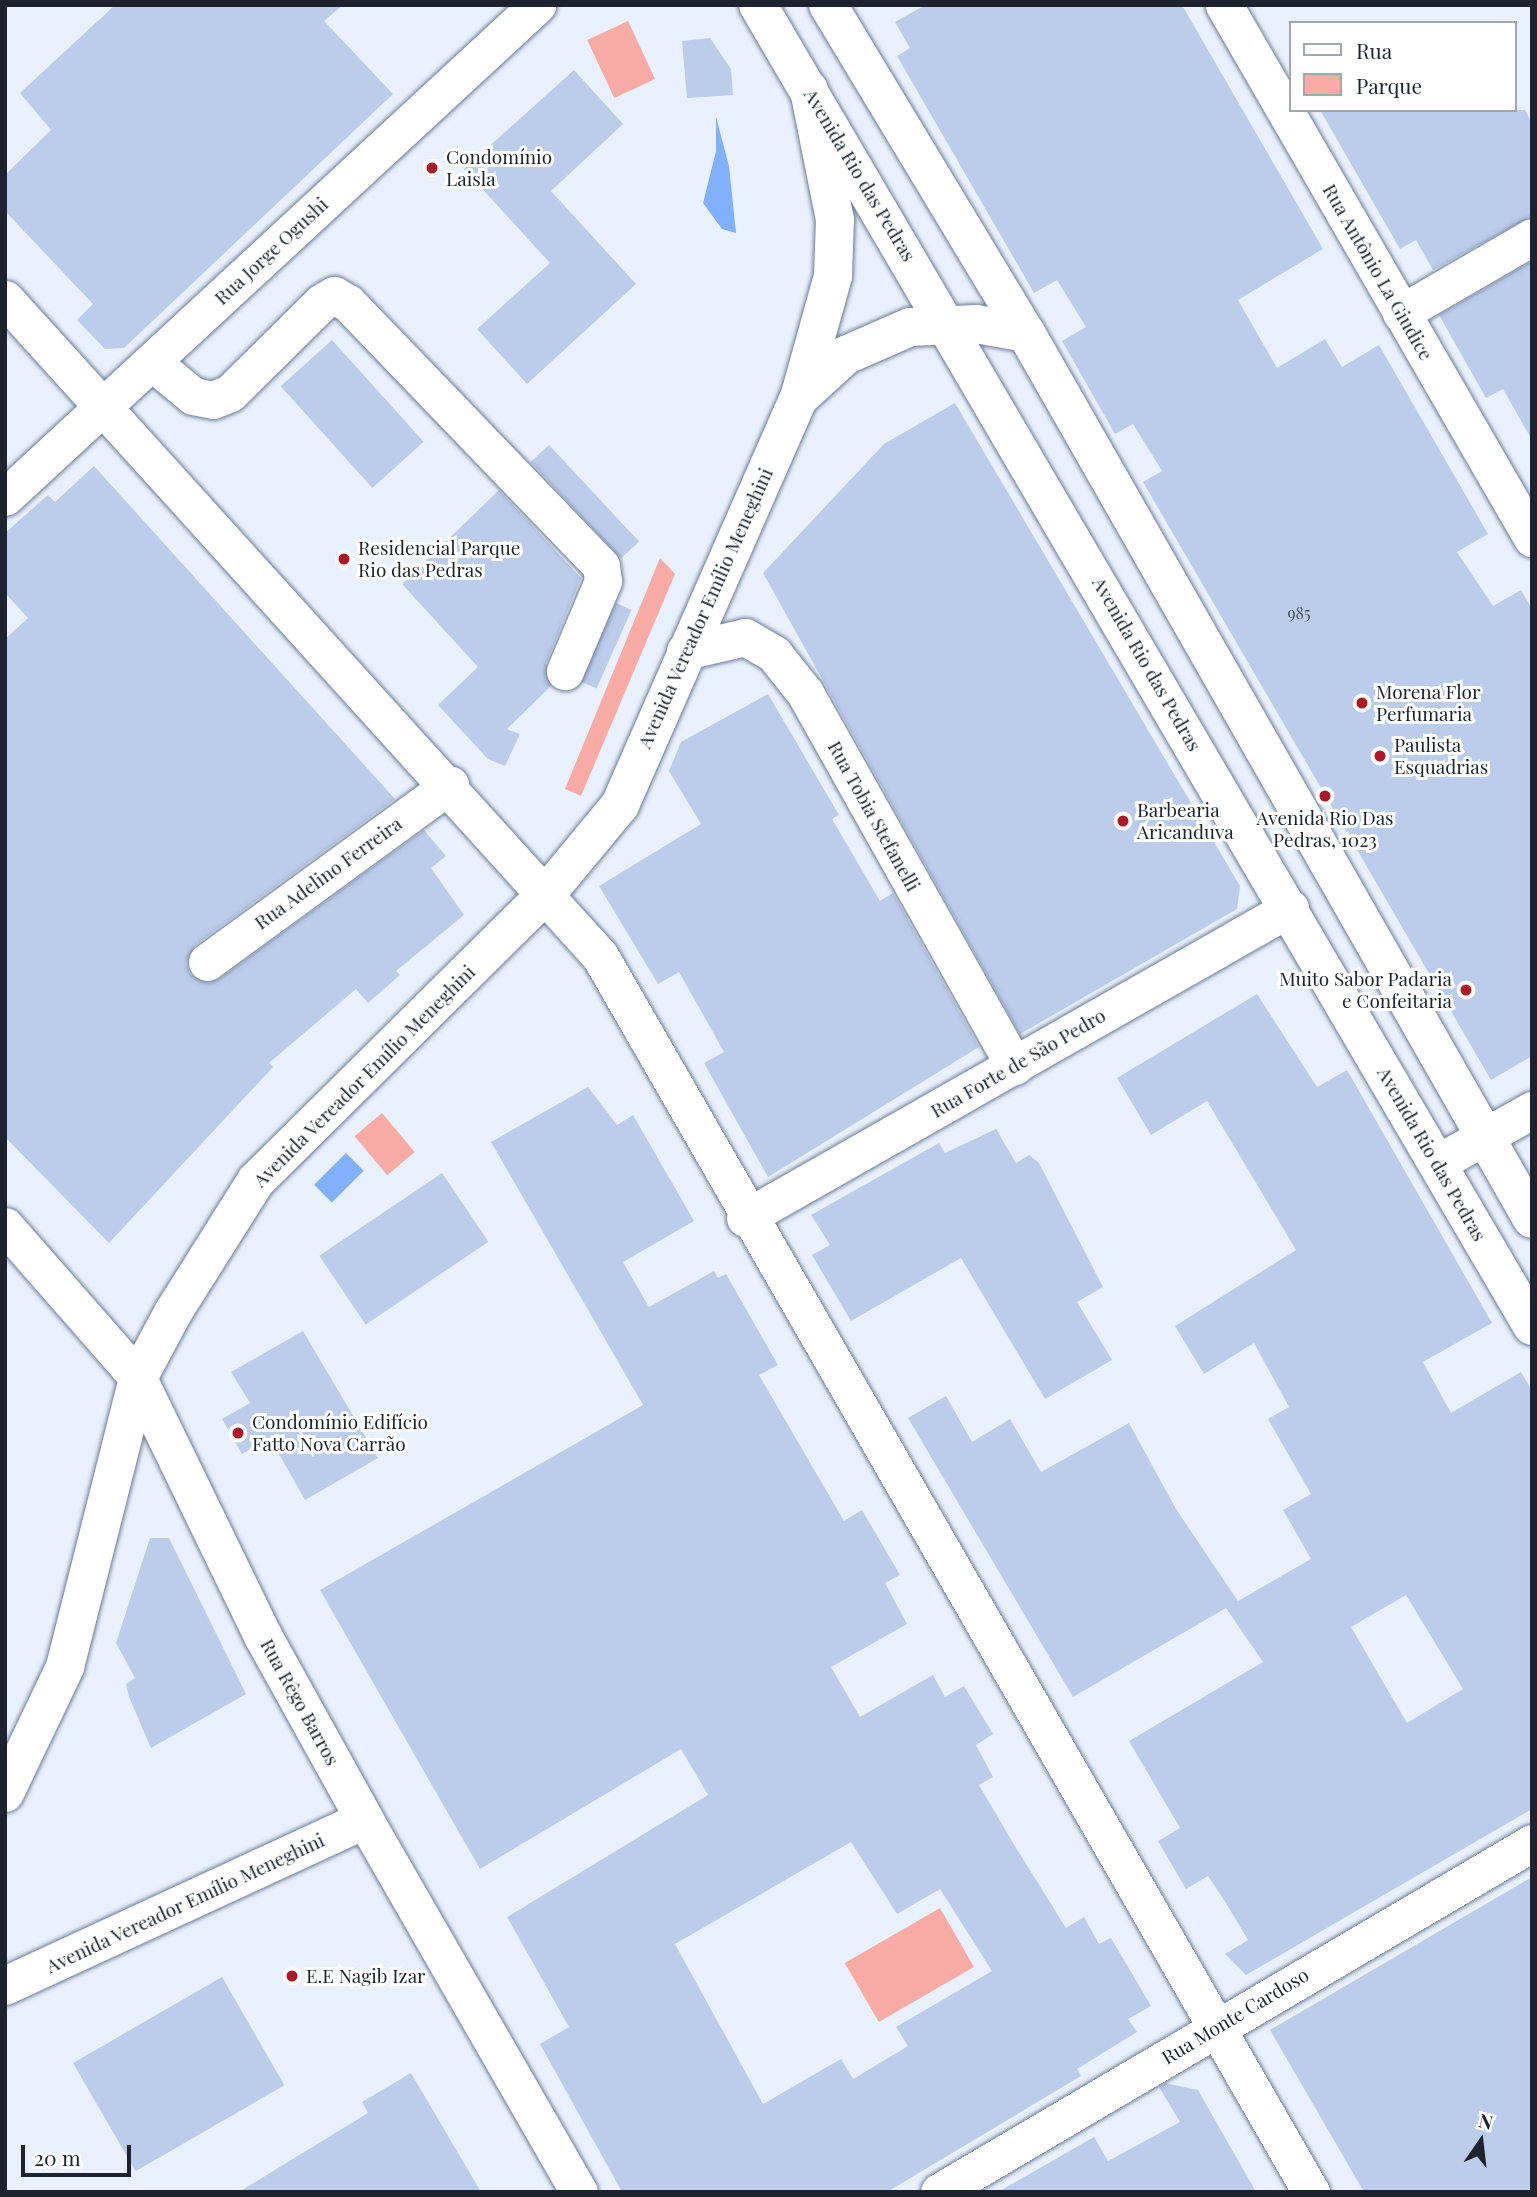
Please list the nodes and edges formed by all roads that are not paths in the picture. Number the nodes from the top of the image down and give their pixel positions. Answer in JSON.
{"nodes":[{"id":1,"x":537,"y":5,"type":"edge"},
{"id":2,"x":758,"y":5,"type":"edge"},
{"id":3,"x":828,"y":5,"type":"edge"},
{"id":4,"x":1224,"y":5,"type":"edge"},
{"id":5,"x":809,"y":90,"type":"junction"},
{"id":6,"x":1532,"y":237,"type":"edge"},
{"id":7,"x":5,"y":299,"type":"edge"},
{"id":8,"x":1401,"y":313,"type":"junction"},
{"id":9,"x":948,"y":323,"type":"junction"},
{"id":10,"x":1026,"y":332,"type":"junction"},
{"id":11,"x":152,"y":362,"type":"junction"},
{"id":12,"x":799,"y":398,"type":"junction"},
{"id":13,"x":104,"y":407,"type":"junction"},
{"id":14,"x":5,"y":497,"type":"edge"},
{"id":15,"x":1532,"y":538,"type":"edge"},
{"id":16,"x":685,"y":651,"type":"junction"},
{"id":17,"x":565,"y":671,"type":"dead end"},
{"id":18,"x":450,"y":785,"type":"junction"},
{"id":19,"x":548,"y":892,"type":"junction"},
{"id":20,"x":1290,"y":908,"type":"junction"},
{"id":21,"x":207,"y":962,"type":"dead end"},
{"id":22,"x":1014,"y":1066,"type":"junction"},
{"id":23,"x":1532,"y":1110,"type":"edge"},
{"id":24,"x":1484,"y":1137,"type":"junction"},
{"id":25,"x":1437,"y":1163,"type":"junction"},
{"id":26,"x":745,"y":1218,"type":"junction"},
{"id":27,"x":1532,"y":1219,"type":"edge"},
{"id":28,"x":5,"y":1226,"type":"edge"},
{"id":29,"x":1532,"y":1326,"type":"edge"},
{"id":30,"x":138,"y":1378,"type":"junction"},
{"id":31,"x":5,"y":1793,"type":"edge"},
{"id":32,"x":365,"y":1820,"type":"junction"},
{"id":33,"x":1532,"y":1843,"type":"edge"},
{"id":34,"x":5,"y":1986,"type":"edge"},
{"id":35,"x":1217,"y":2027,"type":"junction"},
{"id":36,"x":579,"y":2192,"type":"edge"},
{"id":37,"x":939,"y":2192,"type":"edge"},
{"id":38,"x":1311,"y":2192,"type":"edge"}],
"edges":[{"from":1,"to":11,"type":"street","name":"Rua Jorge Ogushi"},
{"from":2,"to":5,"type":"main road","name":"Avenida Rio das Pedras"},
{"from":3,"to":10,"type":"main road"},
{"from":4,"to":8,"type":"street","name":"Rua Antônio La Giudice"},
{"from":5,"to":9,"type":"main road","name":"Avenida Rio das Pedras"},
{"from":5,"to":12,"type":"main road","name":"Avenida Vereador Emílio Meneghini"},
{"from":6,"to":8,"type":"street"},
{"from":7,"to":13,"type":"street"},
{"from":8,"to":15,"type":"street","name":"Rua Antônio La Giudice"},
{"from":9,"to":10,"type":"main road","name":"Avenida Vereador Emílio Meneghini"},
{"from":9,"to":12,"type":"main road","name":"Avenida Vereador Emílio Meneghini"},
{"from":9,"to":20,"type":"main road","name":"Avenida Rio das Pedras"},
{"from":10,"to":24,"type":"main road"},
{"from":11,"to":13,"type":"street","name":"Rua Jorge Ogushi"},
{"from":11,"to":17,"type":"street"},
{"from":12,"to":16,"type":"main road","name":"Avenida Vereador Emílio Meneghini"},
{"from":13,"to":14,"type":"street","name":"Rua Jorge Ogushi"},
{"from":13,"to":18,"type":"street"},
{"from":16,"to":19,"type":"main road","name":"Avenida Vereador Emílio Meneghini"},
{"from":16,"to":22,"type":"street","name":"Rua Tobia Stefanelli"},
{"from":18,"to":19,"type":"street"},
{"from":18,"to":21,"type":"street","name":"Rua Adelino Ferreira"},
{"from":19,"to":26,"type":"street"},
{"from":19,"to":30,"type":"main road","name":"Avenida Vereador Emílio Meneghini"},
{"from":20,"to":22,"type":"street","name":"Rua Forte de São Pedro"},
{"from":20,"to":25,"type":"main road","name":"Avenida Rio das Pedras"},
{"from":22,"to":26,"type":"street","name":"Rua Forte de São Pedro"},
{"from":23,"to":24,"type":"street"},
{"from":24,"to":25,"type":"street"},
{"from":24,"to":27,"type":"main road"},
{"from":25,"to":29,"type":"main road","name":"Avenida Rio das Pedras"},
{"from":26,"to":35,"type":"street"},
{"from":28,"to":30,"type":"street","name":"Rua Rêgo Barros"},
{"from":30,"to":31,"type":"main road","name":"Avenida Vereador Emílio Meneghini"},
{"from":30,"to":32,"type":"main road","name":"Rua Rêgo Barros"},
{"from":32,"to":34,"type":"main road","name":"Avenida Vereador Emílio Meneghini"},
{"from":32,"to":36,"type":"street","name":"Rua Rêgo Barros"},
{"from":33,"to":35,"type":"street","name":"Rua Monte Cardoso"},
{"from":35,"to":37,"type":"street","name":"Rua Monte Cardoso"},
{"from":35,"to":38,"type":"street"}]}
